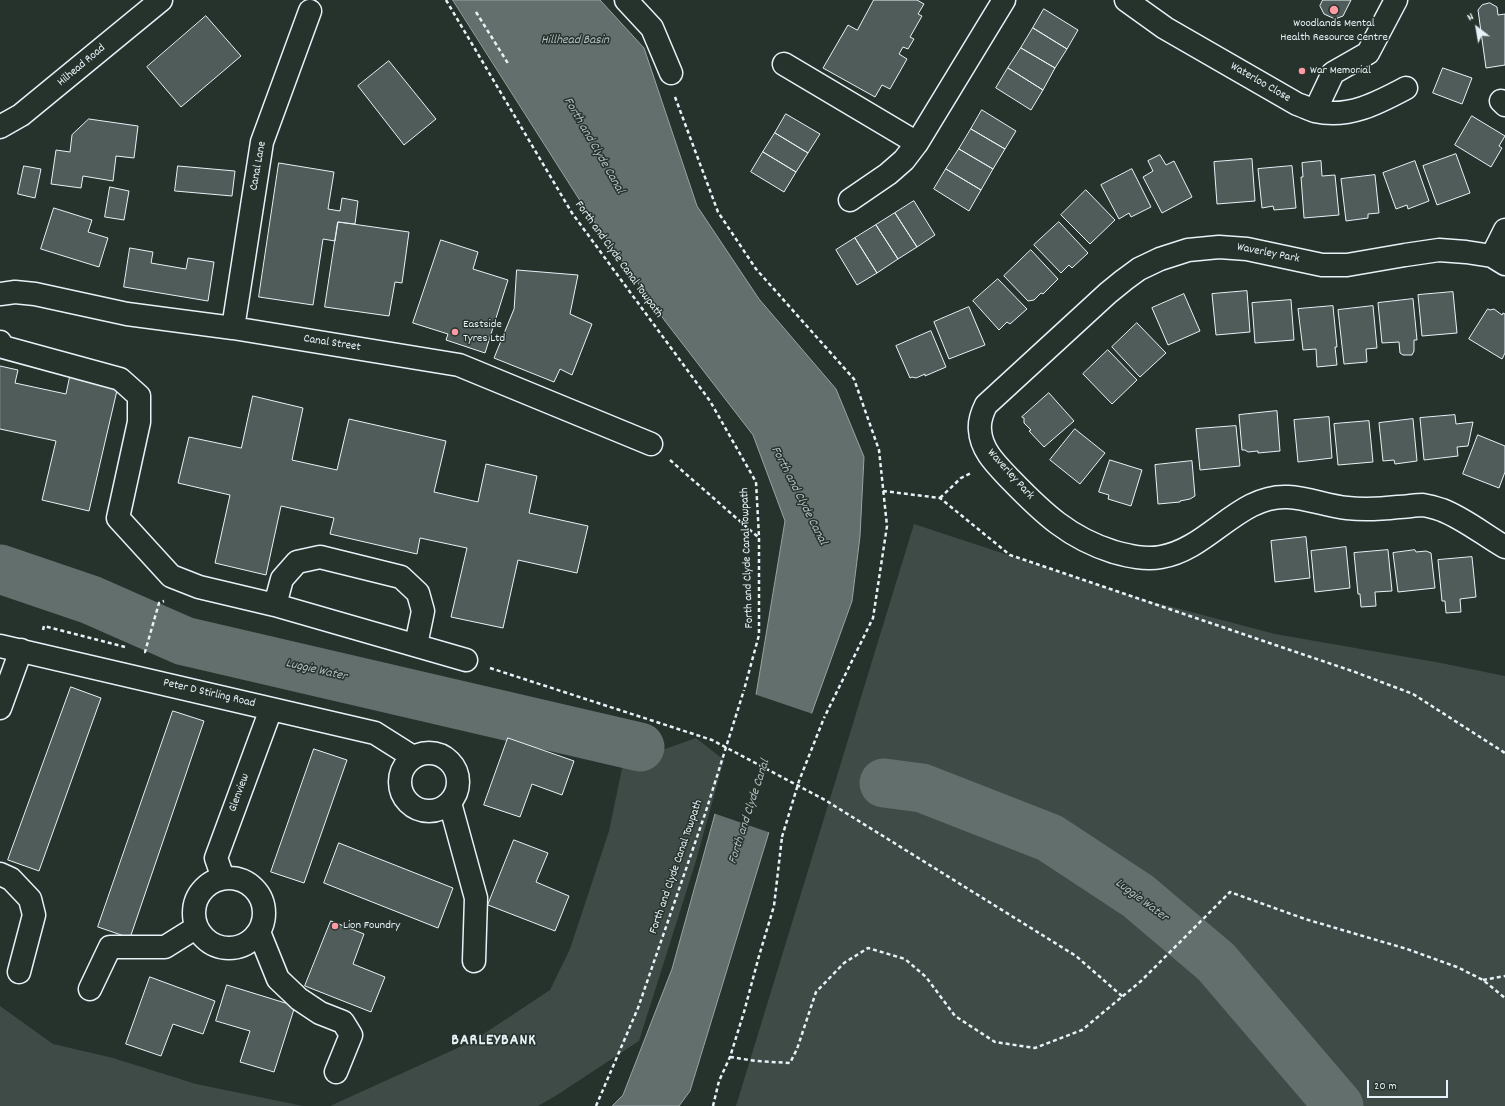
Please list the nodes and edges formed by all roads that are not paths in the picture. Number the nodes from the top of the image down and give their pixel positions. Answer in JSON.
{"nodes":[{"id":1,"x":161,"y":0,"type":"edge"},
{"id":2,"x":626,"y":0,"type":"edge"},
{"id":3,"x":1004,"y":0,"type":"edge"},
{"id":4,"x":1126,"y":0,"type":"edge"},
{"id":5,"x":1396,"y":0,"type":"edge"},
{"id":6,"x":310,"y":11,"type":"dead end"},
{"id":7,"x":784,"y":64,"type":"dead end"},
{"id":8,"x":671,"y":73,"type":"road end"},
{"id":9,"x":1406,"y":88,"type":"dead end"},
{"id":10,"x":1315,"y":111,"type":"junction"},
{"id":11,"x":0,"y":128,"type":"edge"},
{"id":12,"x":917,"y":143,"type":"junction"},
{"id":13,"x":850,"y":200,"type":"dead end"},
{"id":14,"x":1505,"y":230,"type":"edge"},
{"id":15,"x":1498,"y":260,"type":"edge"},
{"id":16,"x":0,"y":294,"type":"edge"},
{"id":17,"x":233,"y":328,"type":"junction"},
{"id":18,"x":0,"y":342,"type":"edge"},
{"id":19,"x":651,"y":444,"type":"road end"},
{"id":20,"x":1505,"y":547,"type":"edge"},
{"id":21,"x":275,"y":605,"type":"junction"},
{"id":22,"x":416,"y":645,"type":"junction"},
{"id":23,"x":0,"y":646,"type":"edge"},
{"id":24,"x":21,"y":650,"type":"junction"},
{"id":25,"x":466,"y":660,"type":"road end"},
{"id":26,"x":0,"y":708,"type":"edge"},
{"id":27,"x":271,"y":708,"type":"junction"},
{"id":28,"x":413,"y":757,"type":"junction"},
{"id":29,"x":450,"y":802,"type":"junction"},
{"id":30,"x":0,"y":874,"type":"edge"},
{"id":31,"x":223,"y":878,"type":"junction"},
{"id":32,"x":197,"y":927,"type":"junction"},
{"id":33,"x":259,"y":932,"type":"junction"},
{"id":34,"x":474,"y":961,"type":"dead end"},
{"id":35,"x":19,"y":972,"type":"dead end"},
{"id":36,"x":90,"y":989,"type":"dead end"},
{"id":37,"x":336,"y":1072,"type":"dead end"}],
"edges":[{"from":1,"to":11,"type":"street","name":"Hilhead Road"},
{"from":2,"to":8,"type":"street"},
{"from":3,"to":12,"type":"street"},
{"from":4,"to":10,"type":"street","name":"Waterloo Close"},
{"from":5,"to":10,"type":"street"},
{"from":6,"to":17,"type":"street","name":"Canal Lane"},
{"from":7,"to":12,"type":"street"},
{"from":9,"to":10,"type":"street","name":"Waterloo Close"},
{"from":12,"to":13,"type":"street"},
{"from":14,"to":15,"type":"street","name":"Waverley Park"},
{"from":15,"to":20,"type":"street","name":"Waverley Park"},
{"from":16,"to":17,"type":"street","name":"Canal Street"},
{"from":17,"to":19,"type":"street","name":"Canal Street"},
{"from":18,"to":21,"type":"street"},
{"from":21,"to":22,"type":"street"},
{"from":21,"to":22,"type":"street"},
{"from":22,"to":25,"type":"street"},
{"from":23,"to":24,"type":"street","name":"Peter D Stirling Road"},
{"from":24,"to":26,"type":"street"},
{"from":24,"to":27,"type":"street","name":"Peter D Stirling Road"},
{"from":27,"to":28,"type":"street","name":"Peter D Stirling Road"},
{"from":27,"to":31,"type":"street","name":"Glenview"},
{"from":28,"to":29,"type":"street"},
{"from":28,"to":29,"type":"street"},
{"from":29,"to":34,"type":"street"},
{"from":30,"to":35,"type":"street"},
{"from":31,"to":32,"type":"street"},
{"from":31,"to":33,"type":"street"},
{"from":32,"to":33,"type":"street"},
{"from":32,"to":36,"type":"street"},
{"from":33,"to":37,"type":"street"}]}
